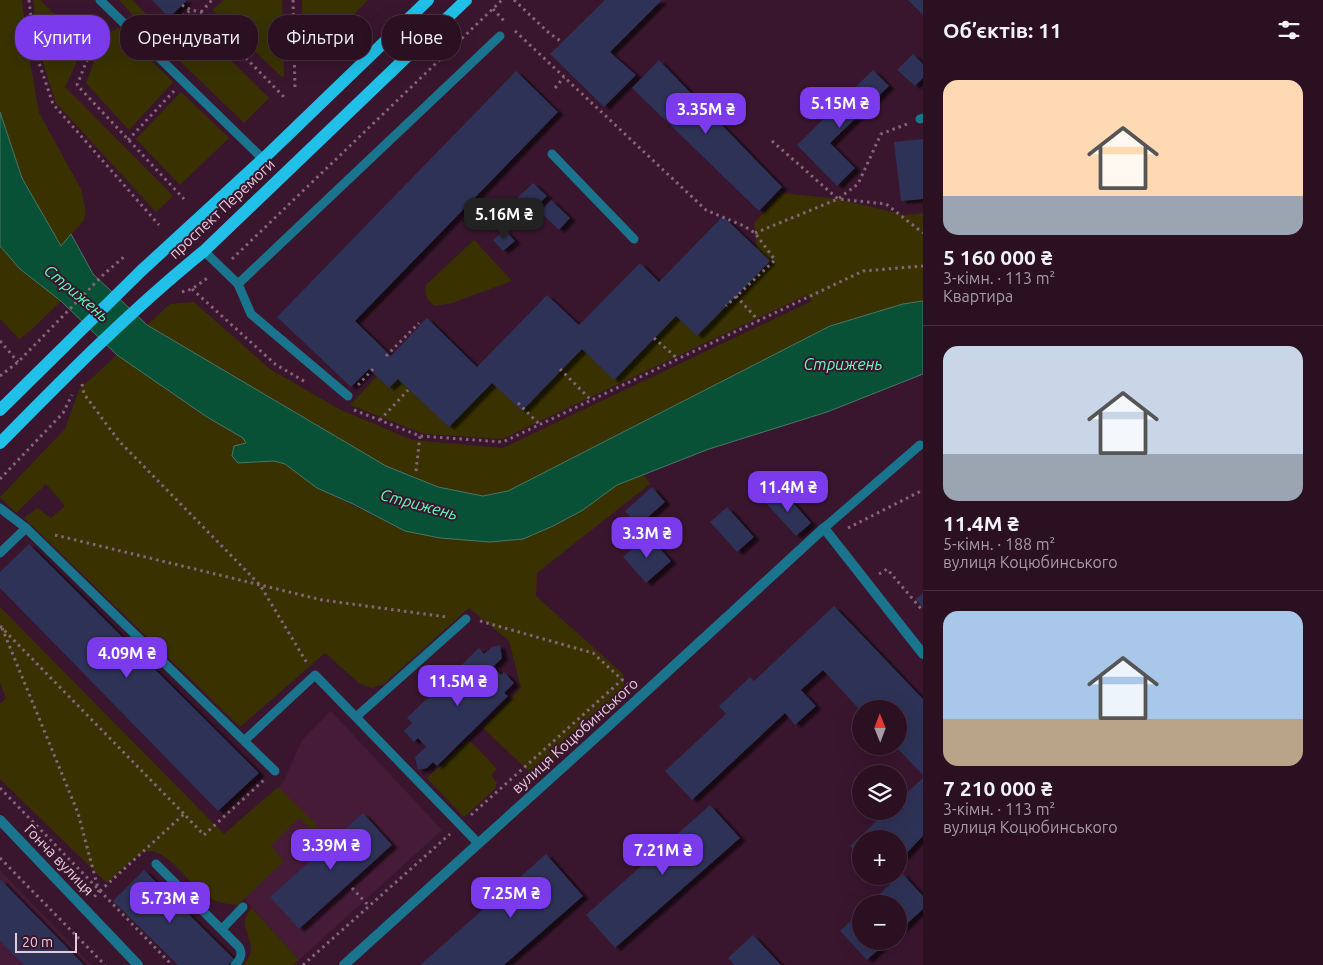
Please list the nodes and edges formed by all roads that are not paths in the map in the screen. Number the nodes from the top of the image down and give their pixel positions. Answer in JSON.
{"nodes":[{"id":1,"x":100,"y":0,"type":"edge"},
{"id":2,"x":428,"y":0,"type":"edge"},
{"id":3,"x":466,"y":0,"type":"edge"},
{"id":4,"x":500,"y":36,"type":"dead end"},
{"id":5,"x":552,"y":154,"type":"dead end"},
{"id":6,"x":263,"y":159,"type":"junction"},
{"id":7,"x":634,"y":239,"type":"dead end"},
{"id":8,"x":204,"y":251,"type":"junction"},
{"id":9,"x":238,"y":284,"type":"junction"},
{"id":10,"x":348,"y":396,"type":"dead end"},
{"id":11,"x":0,"y":410,"type":"edge"},
{"id":12,"x":0,"y":443,"type":"edge"},
{"id":13,"x":920,"y":445,"type":"dead end"},
{"id":14,"x":0,"y":508,"type":"edge"},
{"id":15,"x":26,"y":528,"type":"junction"},
{"id":16,"x":824,"y":528,"type":"junction"},
{"id":17,"x":0,"y":553,"type":"edge"},
{"id":18,"x":466,"y":619,"type":"road end"},
{"id":19,"x":923,"y":654,"type":"edge"},
{"id":20,"x":356,"y":717,"type":"junction"},
{"id":21,"x":246,"y":740,"type":"junction"},
{"id":22,"x":275,"y":771,"type":"road end"},
{"id":23,"x":0,"y":820,"type":"edge"},
{"id":24,"x":478,"y":843,"type":"junction"},
{"id":25,"x":156,"y":864,"type":"dead end"},
{"id":26,"x":243,"y":907,"type":"dead end"},
{"id":27,"x":222,"y":930,"type":"junction"},
{"id":28,"x":138,"y":965,"type":"edge"},
{"id":29,"x":235,"y":965,"type":"edge"},
{"id":30,"x":344,"y":965,"type":"edge"}],
"edges":[{"from":1,"to":6,"type":"lane"},
{"from":2,"to":6,"type":"main road","name":"проспект Перемоги"},
{"from":3,"to":8,"type":"main road","name":"проспект Перемоги"},
{"from":4,"to":9,"type":"lane"},
{"from":5,"to":7,"type":"lane"},
{"from":6,"to":11,"type":"main road","name":"проспект Перемоги"},
{"from":8,"to":9,"type":"lane"},
{"from":8,"to":12,"type":"main road","name":"проспект Перемоги"},
{"from":9,"to":10,"type":"lane"},
{"from":13,"to":16,"type":"lane"},
{"from":14,"to":15,"type":"lane"},
{"from":15,"to":17,"type":"lane"},
{"from":15,"to":21,"type":"lane"},
{"from":16,"to":19,"type":"street"},
{"from":16,"to":24,"type":"street","name":"вулиця Коцюбинського"},
{"from":18,"to":20,"type":"lane"},
{"from":20,"to":21,"type":"lane"},
{"from":20,"to":24,"type":"lane"},
{"from":21,"to":22,"type":"lane"},
{"from":23,"to":28,"type":"street","name":"Гонча вулиця"},
{"from":24,"to":30,"type":"street","name":"вулиця Коцюбинського"},
{"from":25,"to":27,"type":"lane"},
{"from":26,"to":27,"type":"lane"},
{"from":27,"to":29,"type":"lane"}]}
